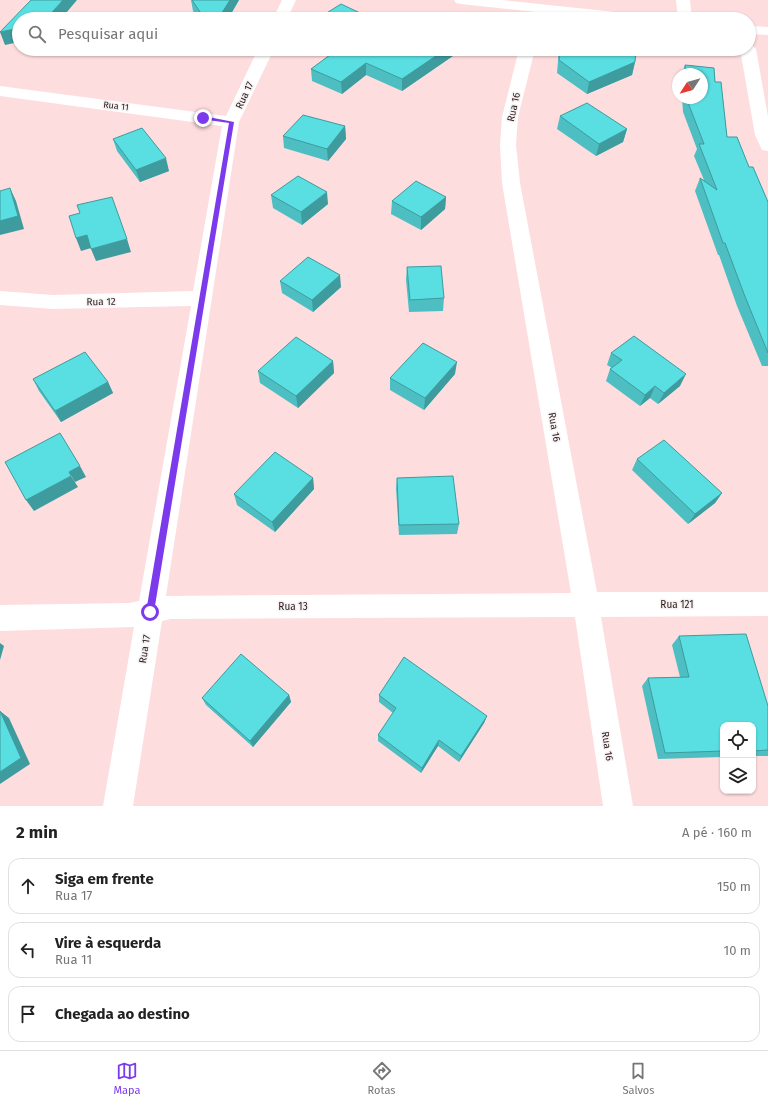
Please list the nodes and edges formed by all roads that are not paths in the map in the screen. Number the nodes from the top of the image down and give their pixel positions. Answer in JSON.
{"nodes":[{"id":1,"x":289,"y":0,"type":"edge"},
{"id":2,"x":461,"y":0,"type":"edge"},
{"id":3,"x":683,"y":0,"type":"edge"},
{"id":4,"x":283,"y":12,"type":"edge"},
{"id":5,"x":525,"y":12,"type":"edge"},
{"id":6,"x":684,"y":12,"type":"edge"},
{"id":7,"x":756,"y":31,"type":"edge"},
{"id":8,"x":768,"y":32,"type":"edge"},
{"id":9,"x":263,"y":56,"type":"edge"},
{"id":10,"x":525,"y":56,"type":"edge"},
{"id":11,"x":749,"y":56,"type":"edge"},
{"id":12,"x":0,"y":91,"type":"edge"},
{"id":13,"x":231,"y":122,"type":"junction"},
{"id":14,"x":768,"y":146,"type":"edge"},
{"id":15,"x":0,"y":298,"type":"edge"},
{"id":16,"x":201,"y":298,"type":"junction"},
{"id":17,"x":586,"y":604,"type":"junction"},
{"id":18,"x":768,"y":604,"type":"edge"},
{"id":19,"x":150,"y":612,"type":"junction"},
{"id":20,"x":0,"y":618,"type":"edge"},
{"id":21,"x":118,"y":806,"type":"edge"},
{"id":22,"x":618,"y":806,"type":"edge"}],
"edges":[{"from":1,"to":4,"type":"street"},
{"from":2,"to":5,"type":"street"},
{"from":3,"to":6,"type":"street"},
{"from":7,"to":8,"type":"street"},
{"from":9,"to":13,"type":"street","name":"Rua 17"},
{"from":10,"to":17,"type":"street","name":"Rua 16"},
{"from":11,"to":14,"type":"street"},
{"from":12,"to":13,"type":"street","name":"Rua 11"},
{"from":13,"to":16,"type":"street","name":"Rua 17"},
{"from":15,"to":16,"type":"street","name":"Rua 12"},
{"from":16,"to":19,"type":"street","name":"Rua 17"},
{"from":17,"to":18,"type":"street","name":"Rua 121"},
{"from":17,"to":19,"type":"street","name":"Rua 13"},
{"from":17,"to":22,"type":"street","name":"Rua 16"},
{"from":19,"to":20,"type":"street","name":"Rua 13"},
{"from":19,"to":21,"type":"street","name":"Rua 17"}]}
